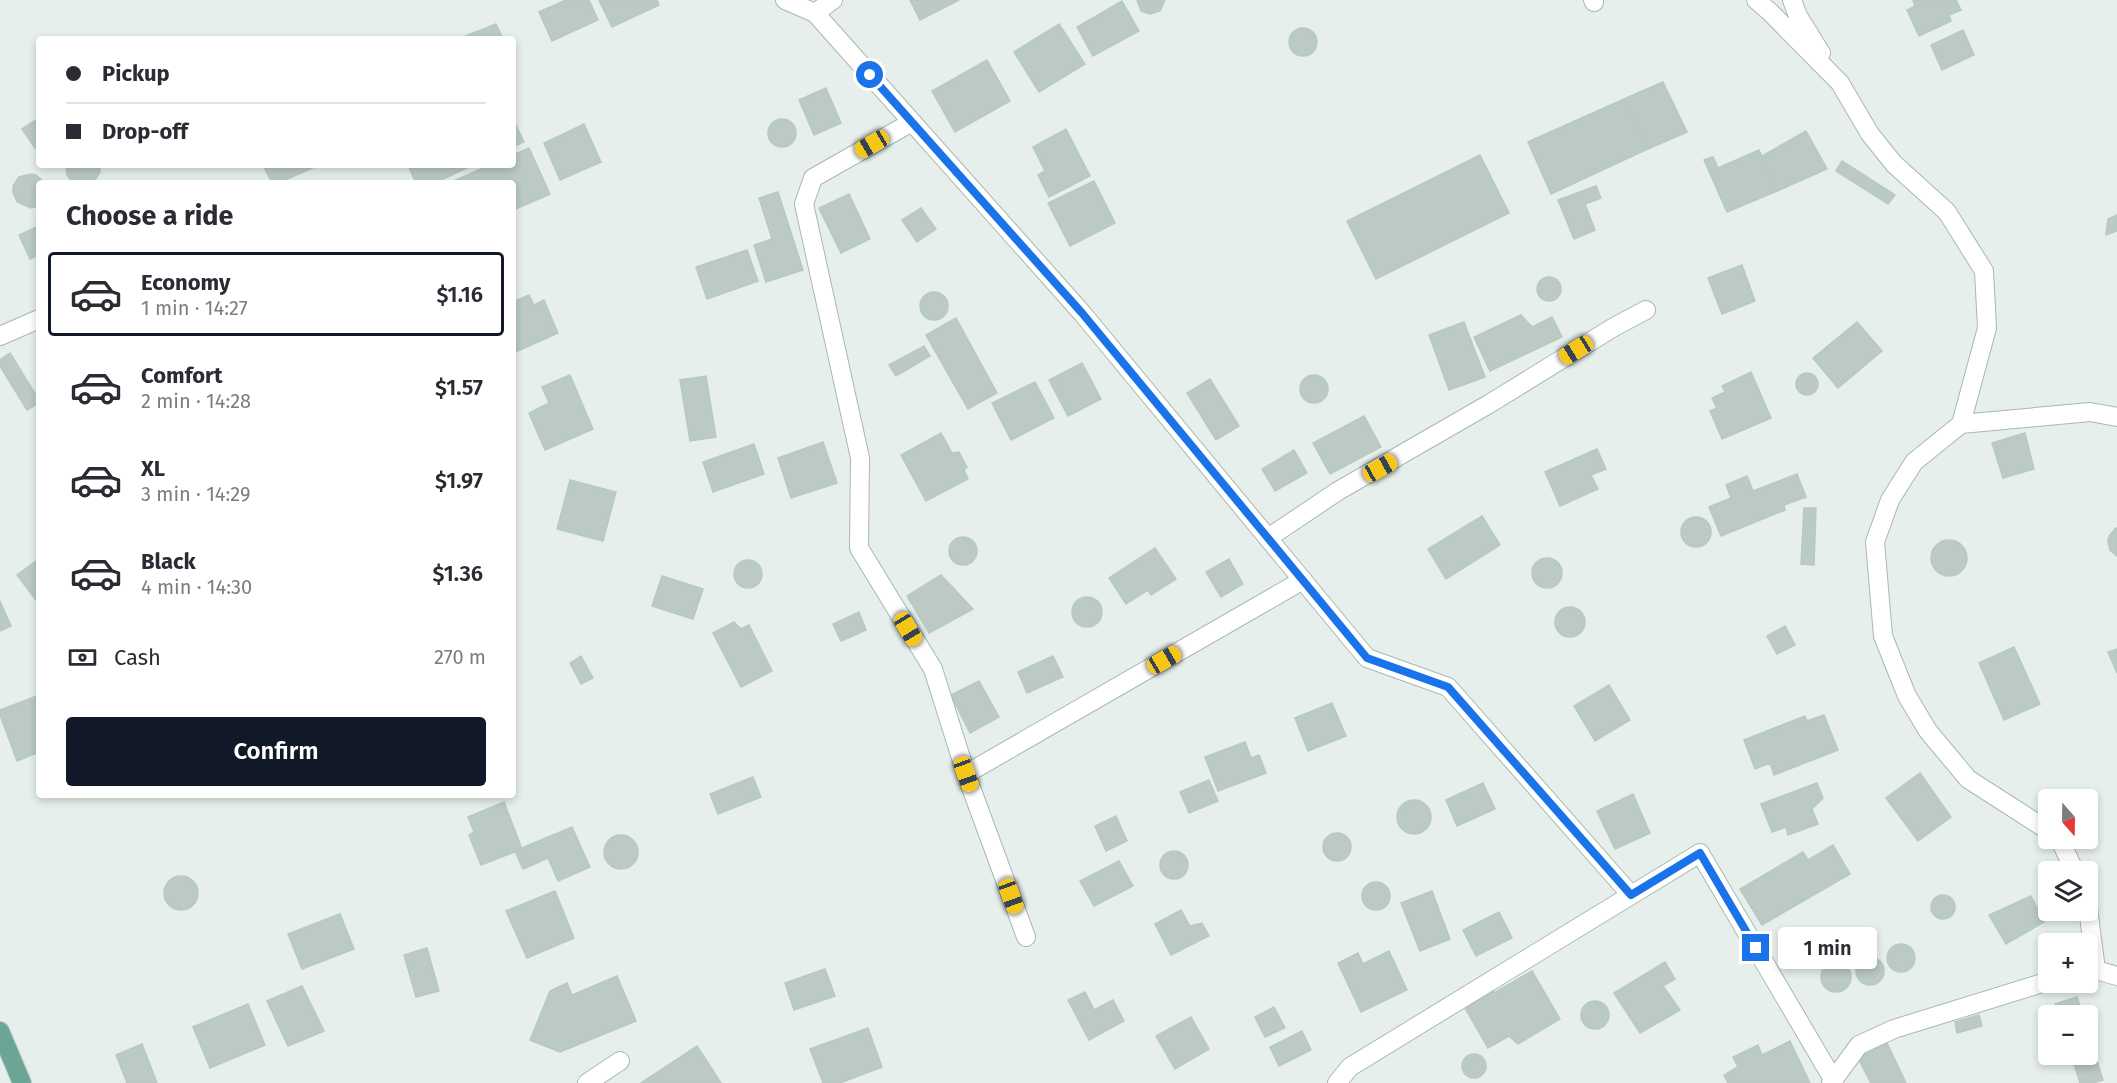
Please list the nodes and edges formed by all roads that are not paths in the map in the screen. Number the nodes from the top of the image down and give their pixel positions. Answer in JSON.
{"nodes":[{"id":1,"x":785,"y":0,"type":"edge"},
{"id":2,"x":833,"y":0,"type":"edge"},
{"id":3,"x":1756,"y":0,"type":"edge"},
{"id":4,"x":1792,"y":0,"type":"edge"},
{"id":5,"x":815,"y":13,"type":"junction"},
{"id":6,"x":1840,"y":83,"type":"junction"},
{"id":7,"x":912,"y":122,"type":"junction"},
{"id":8,"x":1646,"y":310,"type":"dead end"},
{"id":9,"x":36,"y":320,"type":"edge"},
{"id":10,"x":0,"y":336,"type":"edge"},
{"id":11,"x":2117,"y":417,"type":"edge"},
{"id":12,"x":1961,"y":424,"type":"junction"},
{"id":13,"x":1268,"y":538,"type":"junction"},
{"id":14,"x":1303,"y":580,"type":"junction"},
{"id":15,"x":966,"y":774,"type":"junction"},
{"id":16,"x":2038,"y":824,"type":"edge"},
{"id":17,"x":1631,"y":895,"type":"junction"},
{"id":18,"x":1026,"y":937,"type":"dead end"},
{"id":19,"x":2098,"y":971,"type":"edge"},
{"id":20,"x":2117,"y":976,"type":"edge"},
{"id":21,"x":2038,"y":984,"type":"edge"},
{"id":22,"x":0,"y":1031,"type":"edge"},
{"id":23,"x":620,"y":1061,"type":"dead end"},
{"id":24,"x":1833,"y":1082,"type":"edge"},
{"id":25,"x":22,"y":1083,"type":"edge"},
{"id":26,"x":587,"y":1083,"type":"edge"},
{"id":27,"x":1337,"y":1083,"type":"edge"}],
"edges":[{"from":1,"to":5,"type":"street"},
{"from":2,"to":5,"type":"street"},
{"from":3,"to":6,"type":"street"},
{"from":4,"to":6,"type":"street"},
{"from":5,"to":7,"type":"street"},
{"from":6,"to":12,"type":"street"},
{"from":7,"to":13,"type":"street"},
{"from":7,"to":15,"type":"street"},
{"from":8,"to":13,"type":"street"},
{"from":9,"to":10,"type":"street"},
{"from":11,"to":12,"type":"street"},
{"from":12,"to":16,"type":"street"},
{"from":13,"to":14,"type":"street"},
{"from":14,"to":15,"type":"street"},
{"from":14,"to":17,"type":"street"},
{"from":15,"to":18,"type":"street"},
{"from":17,"to":24,"type":"street"},
{"from":17,"to":27,"type":"street"},
{"from":19,"to":20,"type":"street"},
{"from":21,"to":24,"type":"street"},
{"from":22,"to":25,"type":"main road"},
{"from":23,"to":26,"type":"street"}]}
